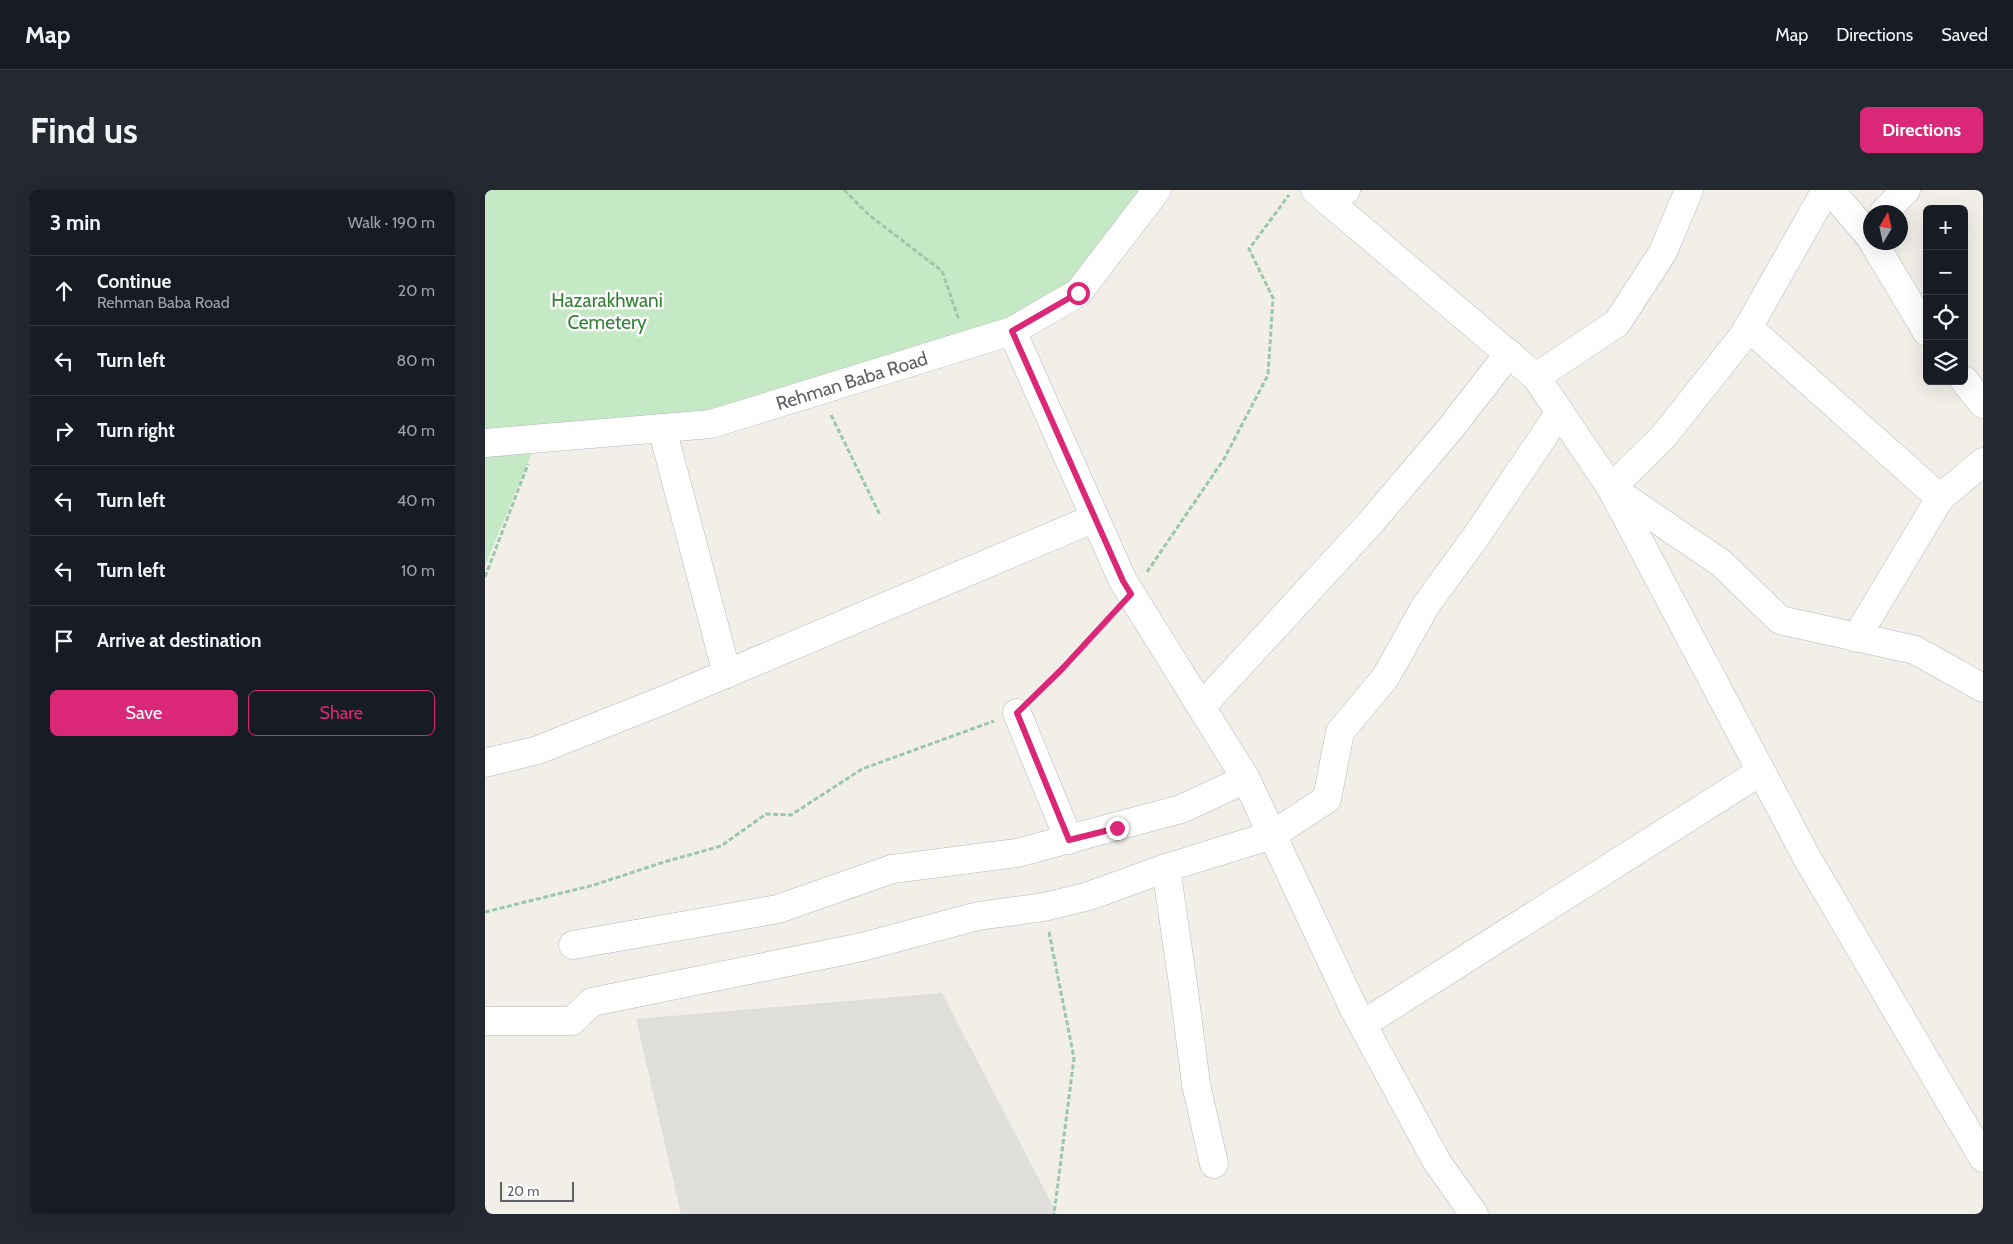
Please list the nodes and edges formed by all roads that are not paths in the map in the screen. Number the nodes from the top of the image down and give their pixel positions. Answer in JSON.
{"nodes":[{"id":1,"x":1157,"y":190,"type":"edge"},
{"id":2,"x":1689,"y":190,"type":"edge"},
{"id":3,"x":1825,"y":190,"type":"edge"},
{"id":4,"x":1831,"y":190,"type":"edge"},
{"id":5,"x":1906,"y":190,"type":"edge"},
{"id":6,"x":1329,"y":193,"type":"edge"},
{"id":7,"x":1894,"y":205,"type":"edge"},
{"id":8,"x":1863,"y":220,"type":"edge"},
{"id":9,"x":1884,"y":250,"type":"edge"},
{"id":10,"x":1923,"y":324,"type":"edge"},
{"id":11,"x":1748,"y":327,"type":"junction"},
{"id":12,"x":1012,"y":331,"type":"junction"},
{"id":13,"x":1509,"y":353,"type":"junction"},
{"id":14,"x":1536,"y":377,"type":"junction"},
{"id":15,"x":1968,"y":385,"type":"edge"},
{"id":16,"x":1983,"y":404,"type":"edge"},
{"id":17,"x":1560,"y":412,"type":"junction"},
{"id":18,"x":662,"y":428,"type":"junction"},
{"id":19,"x":485,"y":443,"type":"edge"},
{"id":20,"x":1983,"y":462,"type":"edge"},
{"id":21,"x":1611,"y":488,"type":"junction"},
{"id":22,"x":1940,"y":498,"type":"junction"},
{"id":23,"x":1095,"y":518,"type":"junction"},
{"id":24,"x":1856,"y":638,"type":"junction"},
{"id":25,"x":727,"y":674,"type":"junction"},
{"id":26,"x":1983,"y":688,"type":"edge"},
{"id":27,"x":1202,"y":706,"type":"junction"},
{"id":28,"x":1017,"y":713,"type":"road end"},
{"id":29,"x":485,"y":763,"type":"edge"},
{"id":30,"x":1760,"y":772,"type":"junction"},
{"id":31,"x":1246,"y":780,"type":"junction"},
{"id":32,"x":1272,"y":835,"type":"junction"},
{"id":33,"x":1069,"y":840,"type":"junction"},
{"id":34,"x":1166,"y":868,"type":"junction"},
{"id":35,"x":573,"y":945,"type":"dead end"},
{"id":36,"x":485,"y":1020,"type":"edge"},
{"id":37,"x":1363,"y":1024,"type":"junction"},
{"id":38,"x":1983,"y":1158,"type":"edge"},
{"id":39,"x":1214,"y":1164,"type":"dead end"},
{"id":40,"x":1475,"y":1214,"type":"edge"}],
"edges":[{"from":1,"to":12,"type":"street","name":"Rehman Baba Road"},
{"from":2,"to":14,"type":"street"},
{"from":3,"to":11,"type":"street"},
{"from":4,"to":8,"type":"street"},
{"from":5,"to":7,"type":"street"},
{"from":6,"to":13,"type":"street"},
{"from":9,"to":10,"type":"street"},
{"from":11,"to":21,"type":"street"},
{"from":11,"to":22,"type":"street"},
{"from":12,"to":18,"type":"street","name":"Rehman Baba Road"},
{"from":12,"to":23,"type":"street"},
{"from":13,"to":14,"type":"street"},
{"from":13,"to":27,"type":"street"},
{"from":14,"to":17,"type":"street"},
{"from":15,"to":16,"type":"street"},
{"from":17,"to":21,"type":"street"},
{"from":17,"to":32,"type":"street"},
{"from":18,"to":19,"type":"street","name":"Rehman Baba Road"},
{"from":18,"to":25,"type":"street"},
{"from":20,"to":22,"type":"street"},
{"from":21,"to":24,"type":"street"},
{"from":21,"to":30,"type":"street"},
{"from":22,"to":24,"type":"street"},
{"from":23,"to":25,"type":"street"},
{"from":23,"to":27,"type":"street"},
{"from":24,"to":26,"type":"street"},
{"from":25,"to":29,"type":"street"},
{"from":27,"to":31,"type":"street"},
{"from":28,"to":33,"type":"street"},
{"from":30,"to":37,"type":"street"},
{"from":30,"to":38,"type":"street"},
{"from":31,"to":32,"type":"street"},
{"from":31,"to":33,"type":"street"},
{"from":32,"to":34,"type":"street"},
{"from":32,"to":37,"type":"street"},
{"from":33,"to":35,"type":"street"},
{"from":34,"to":36,"type":"street"},
{"from":34,"to":39,"type":"street"},
{"from":37,"to":40,"type":"street"}]}
